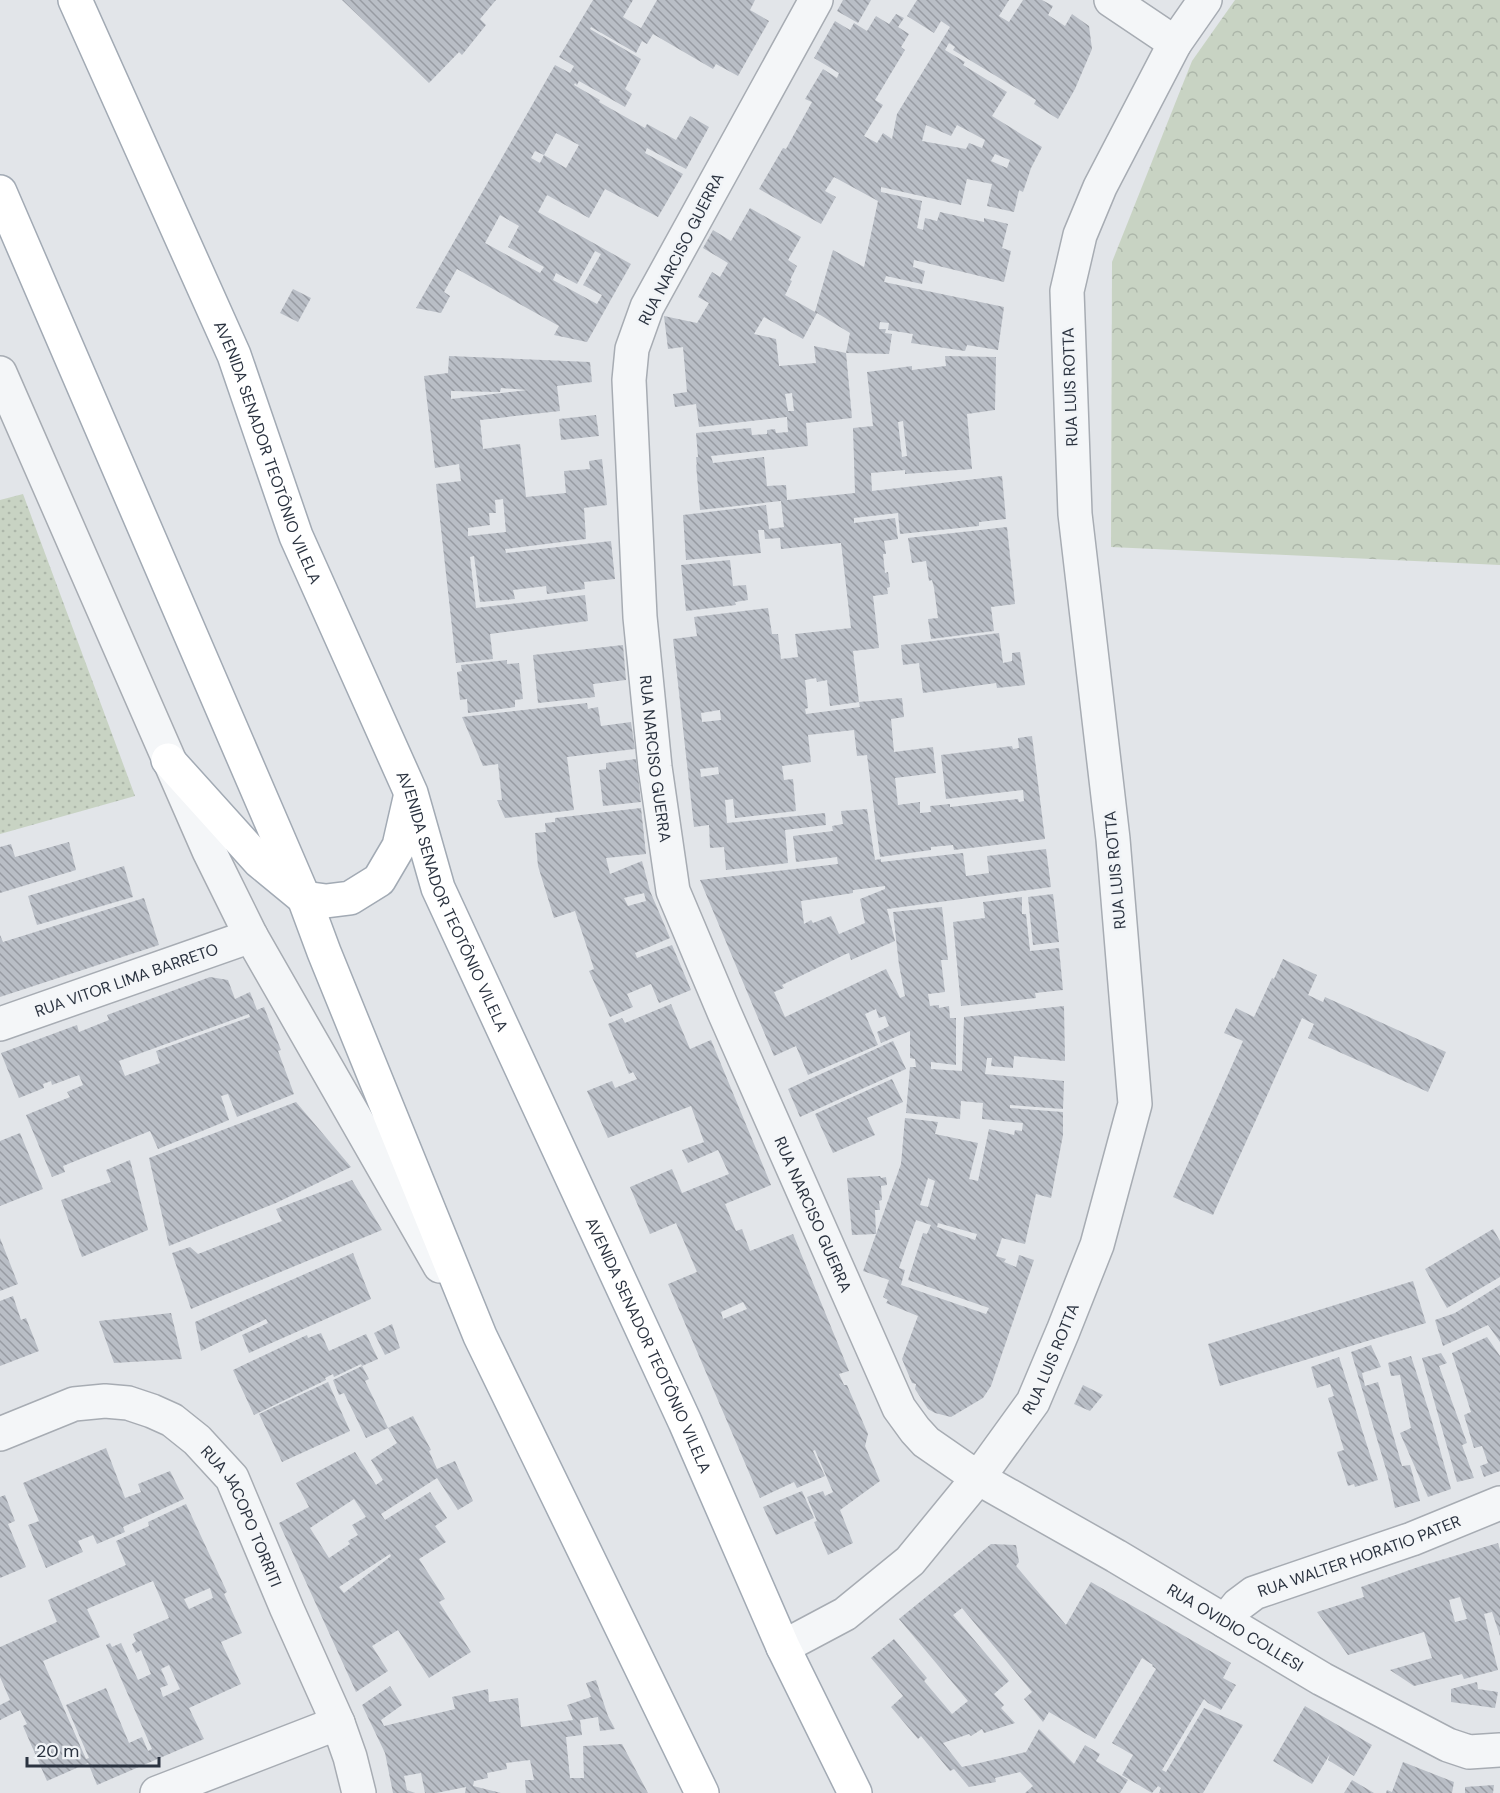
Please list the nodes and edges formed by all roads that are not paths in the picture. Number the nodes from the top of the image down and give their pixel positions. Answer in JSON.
{"nodes":[{"id":1,"x":75,"y":0,"type":"edge"},
{"id":2,"x":816,"y":0,"type":"edge"},
{"id":3,"x":1111,"y":0,"type":"edge"},
{"id":4,"x":1205,"y":0,"type":"edge"},
{"id":5,"x":1175,"y":43,"type":"junction"},
{"id":6,"x":0,"y":192,"type":"edge"},
{"id":7,"x":0,"y":373,"type":"edge"},
{"id":8,"x":168,"y":760,"type":"junction"},
{"id":9,"x":411,"y":793,"type":"junction"},
{"id":10,"x":304,"y":898,"type":"junction"},
{"id":11,"x":251,"y":936,"type":"junction"},
{"id":12,"x":0,"y":1024,"type":"edge"},
{"id":13,"x":480,"y":1336,"type":"junction"},
{"id":14,"x":0,"y":1434,"type":"edge"},
{"id":15,"x":978,"y":1478,"type":"junction"},
{"id":16,"x":1500,"y":1503,"type":"edge"},
{"id":17,"x":1225,"y":1621,"type":"junction"},
{"id":18,"x":783,"y":1647,"type":"junction"},
{"id":19,"x":338,"y":1723,"type":"junction"},
{"id":20,"x":1500,"y":1750,"type":"edge"},
{"id":21,"x":157,"y":1793,"type":"edge"},
{"id":22,"x":359,"y":1793,"type":"edge"},
{"id":23,"x":702,"y":1793,"type":"edge"},
{"id":24,"x":855,"y":1793,"type":"edge"}],
"edges":[{"from":1,"to":9,"type":"main road","name":"AVENIDA SENADOR TEOTÔNIO VILELA"},
{"from":2,"to":15,"type":"street","name":"RUA NARCISO GUERRA"},
{"from":3,"to":5,"type":"street"},
{"from":4,"to":5,"type":"street","name":"RUA LUIS ROTTA"},
{"from":5,"to":15,"type":"street","name":"RUA LUIS ROTTA"},
{"from":6,"to":10,"type":"main road"},
{"from":7,"to":8,"type":"street"},
{"from":8,"to":10,"type":"main road"},
{"from":8,"to":11,"type":"street"},
{"from":9,"to":10,"type":"main road"},
{"from":9,"to":18,"type":"main road","name":"AVENIDA SENADOR TEOTÔNIO VILELA"},
{"from":10,"to":13,"type":"main road"},
{"from":11,"to":12,"type":"street","name":"RUA VITOR LIMA BARRETO"},
{"from":11,"to":13,"type":"street"},
{"from":13,"to":23,"type":"main road"},
{"from":14,"to":19,"type":"street","name":"RUA JACOPO TORRITI"},
{"from":15,"to":17,"type":"street","name":"RUA OVIDIO COLLESI"},
{"from":15,"to":18,"type":"street","name":"RUA LUIS ROTTA"},
{"from":16,"to":17,"type":"street","name":"RUA WALTER HORATIO PATER"},
{"from":17,"to":20,"type":"street","name":"RUA OVIDIO COLLESI"},
{"from":18,"to":24,"type":"main road","name":"AVENIDA SENADOR TEOTÔNIO VILELA"},
{"from":19,"to":21,"type":"street"},
{"from":19,"to":22,"type":"street","name":"RUA JACOPO TORRITI"}]}
